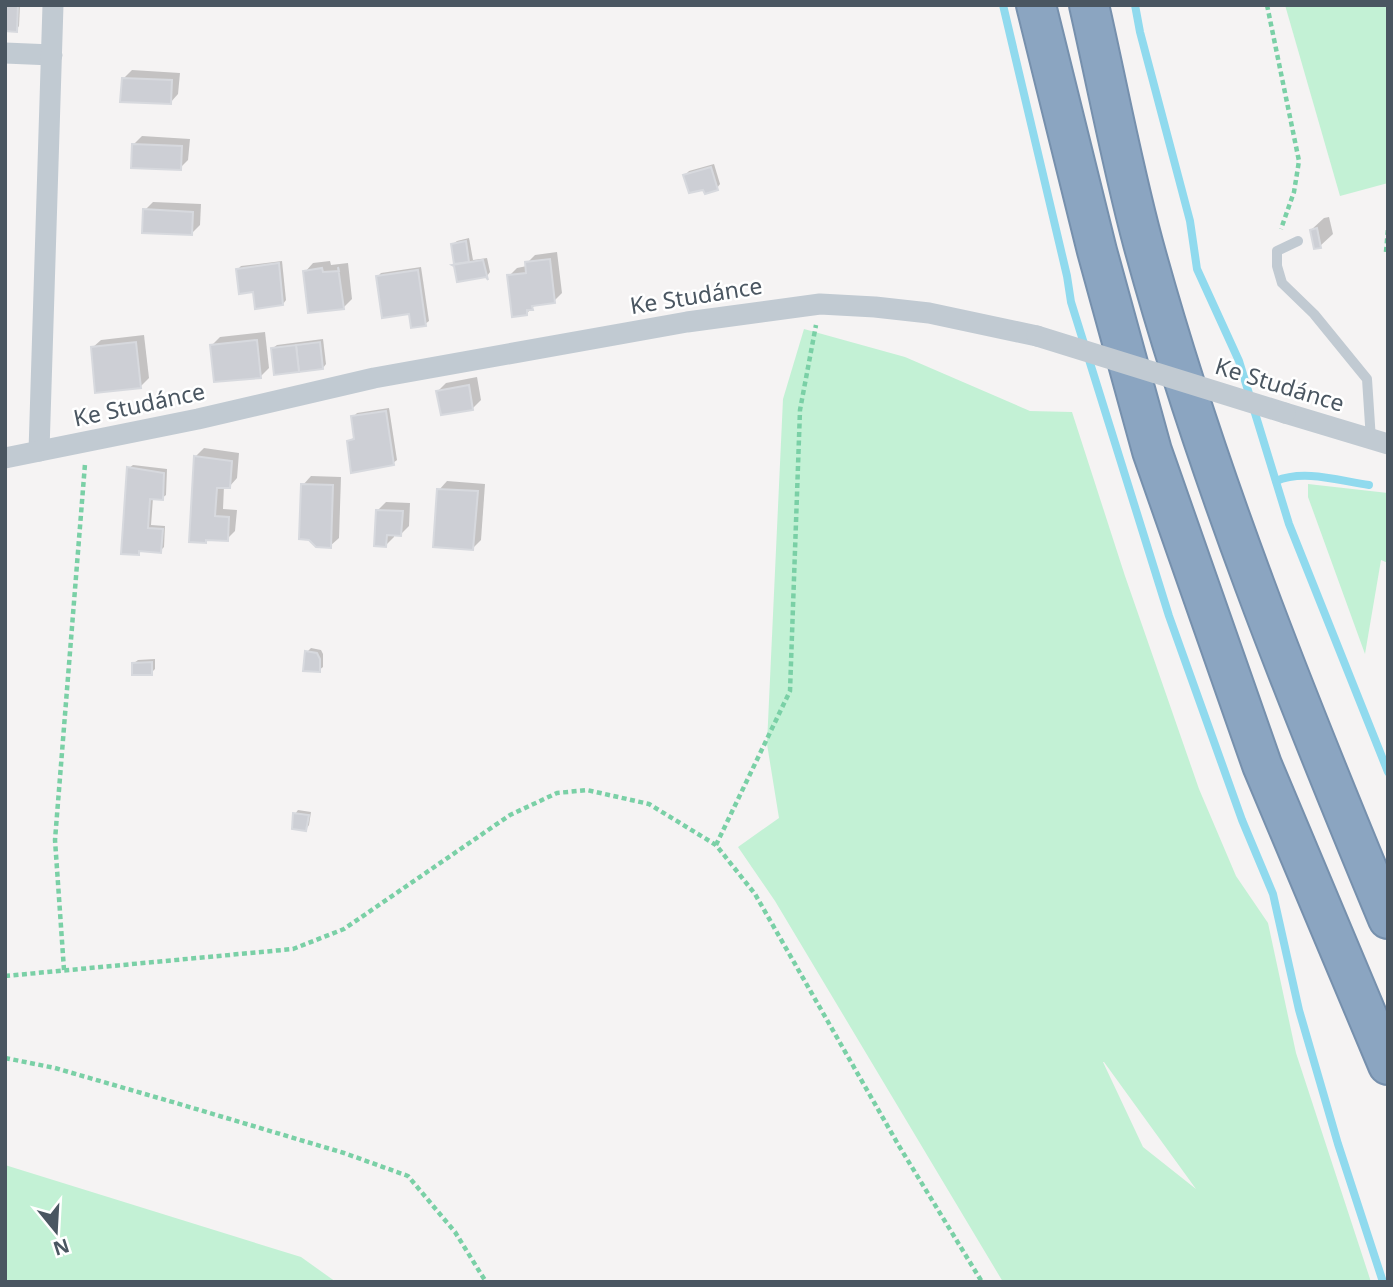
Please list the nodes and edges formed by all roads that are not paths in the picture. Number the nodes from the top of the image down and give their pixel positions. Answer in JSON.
{"nodes":[{"id":1,"x":53,"y":5,"type":"edge"},
{"id":2,"x":1036,"y":5,"type":"edge"},
{"id":3,"x":1090,"y":5,"type":"edge"},
{"id":4,"x":5,"y":53,"type":"edge"},
{"id":5,"x":52,"y":55,"type":"junction"},
{"id":6,"x":1297,"y":241,"type":"dead end"},
{"id":7,"x":1379,"y":442,"type":"edge"},
{"id":8,"x":39,"y":451,"type":"junction"},
{"id":9,"x":5,"y":457,"type":"edge"},
{"id":10,"x":1388,"y":919,"type":"edge"},
{"id":11,"x":1388,"y":1065,"type":"edge"}],
"edges":[{"from":1,"to":5,"type":"street"},
{"from":2,"to":11,"type":"highway"},
{"from":3,"to":10,"type":"highway"},
{"from":4,"to":5,"type":"street"},
{"from":5,"to":8,"type":"street"},
{"from":6,"to":7,"type":"lane"},
{"from":7,"to":8,"type":"street","name":"Ke Studánce","bridge":true},
{"from":8,"to":9,"type":"street","name":"Ke Studánce"}]}
